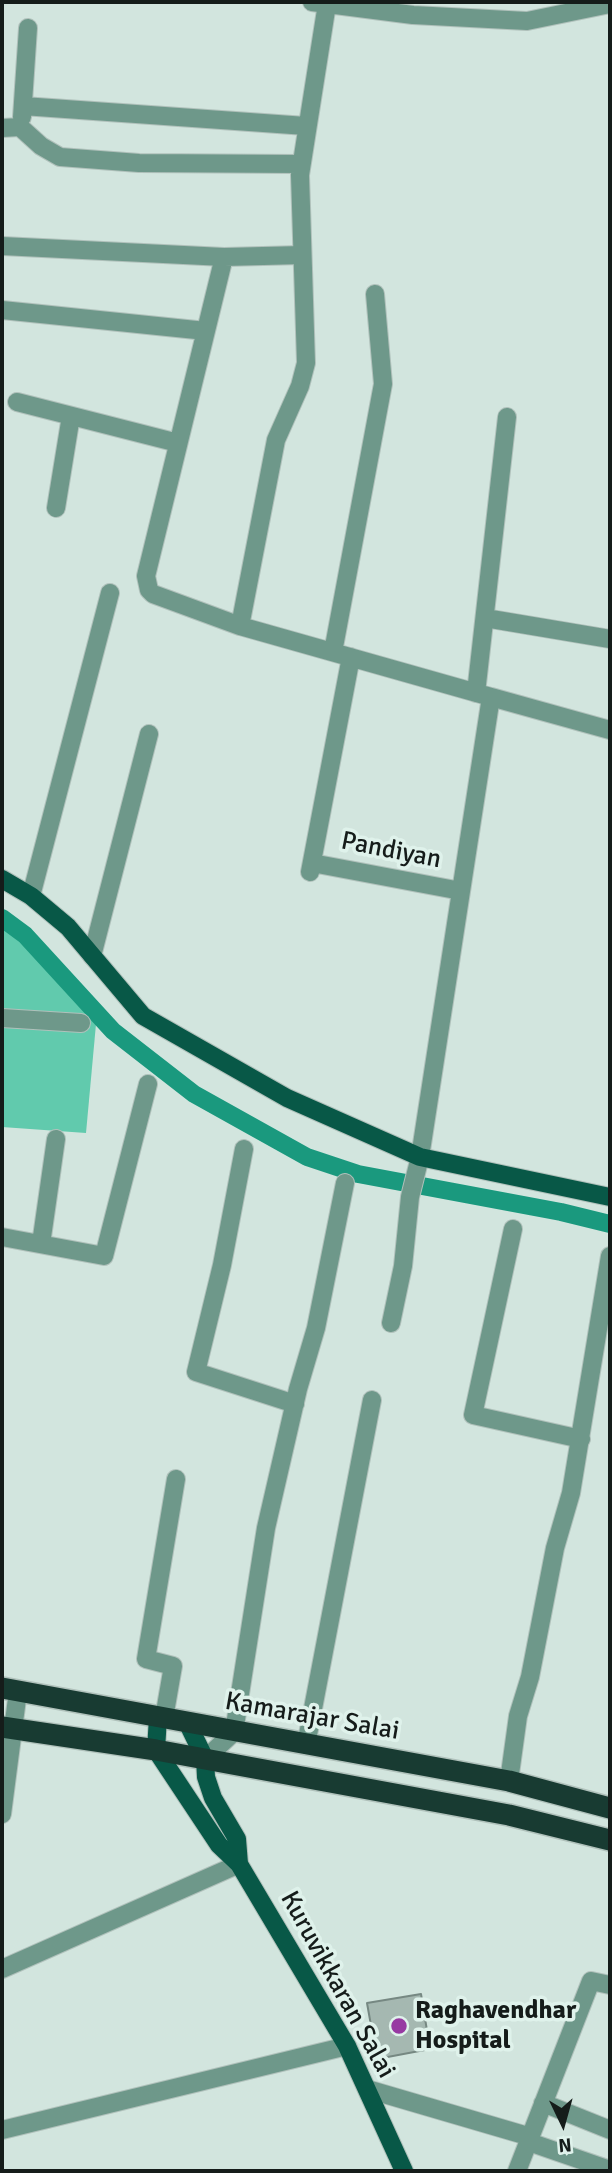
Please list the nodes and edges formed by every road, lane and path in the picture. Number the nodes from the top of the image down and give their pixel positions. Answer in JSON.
{"nodes":[{"id":1,"x":320,"y":3,"type":"edge"},
{"id":2,"x":610,"y":4,"type":"edge"},
{"id":3,"x":28,"y":28,"type":"dead end"},
{"id":4,"x":23,"y":106,"type":"junction"},
{"id":5,"x":306,"y":126,"type":"junction"},
{"id":6,"x":11,"y":127,"type":"edge"},
{"id":7,"x":300,"y":164,"type":"junction"},
{"id":8,"x":2,"y":246,"type":"edge"},
{"id":9,"x":302,"y":255,"type":"junction"},
{"id":10,"x":224,"y":257,"type":"junction"},
{"id":11,"x":375,"y":294,"type":"dead end"},
{"id":12,"x":2,"y":310,"type":"edge"},
{"id":13,"x":206,"y":331,"type":"junction"},
{"id":14,"x":17,"y":402,"type":"dead end"},
{"id":15,"x":71,"y":416,"type":"junction"},
{"id":16,"x":507,"y":417,"type":"dead end"},
{"id":17,"x":178,"y":443,"type":"junction"},
{"id":18,"x":56,"y":508,"type":"dead end"},
{"id":19,"x":110,"y":593,"type":"dead end"},
{"id":20,"x":485,"y":618,"type":"junction"},
{"id":21,"x":240,"y":626,"type":"junction"},
{"id":22,"x":610,"y":639,"type":"edge"},
{"id":23,"x":333,"y":652,"type":"junction"},
{"id":24,"x":351,"y":657,"type":"junction"},
{"id":25,"x":484,"y":695,"type":"junction"},
{"id":26,"x":610,"y":730,"type":"edge"},
{"id":27,"x":149,"y":734,"type":"dead end"},
{"id":28,"x":2,"y":879,"type":"edge"},
{"id":29,"x":461,"y":891,"type":"junction"},
{"id":30,"x":31,"y":896,"type":"junction"},
{"id":31,"x":92,"y":956,"type":"junction"},
{"id":32,"x":2,"y":1018,"type":"edge"},
{"id":33,"x":81,"y":1023,"type":"dead end"},
{"id":34,"x":148,"y":1084,"type":"dead end"},
{"id":35,"x":56,"y":1139,"type":"dead end"},
{"id":36,"x":244,"y":1149,"type":"dead end"},
{"id":37,"x":420,"y":1157,"type":"junction"},
{"id":38,"x":345,"y":1183,"type":"dead end"},
{"id":39,"x":610,"y":1196,"type":"edge"},
{"id":40,"x":513,"y":1229,"type":"dead end"},
{"id":41,"x":2,"y":1237,"type":"edge"},
{"id":42,"x":41,"y":1244,"type":"junction"},
{"id":43,"x":610,"y":1256,"type":"edge"},
{"id":44,"x":391,"y":1323,"type":"dead end"},
{"id":45,"x":372,"y":1400,"type":"dead end"},
{"id":46,"x":295,"y":1404,"type":"junction"},
{"id":47,"x":581,"y":1439,"type":"junction"},
{"id":48,"x":176,"y":1479,"type":"dead end"},
{"id":49,"x":10,"y":1690,"type":"edge"},
{"id":50,"x":161,"y":1718,"type":"junction"},
{"id":51,"x":188,"y":1724,"type":"junction"},
{"id":52,"x":7,"y":1728,"type":"edge"},
{"id":53,"x":234,"y":1732,"type":"junction"},
{"id":54,"x":306,"y":1745,"type":"junction"},
{"id":55,"x":156,"y":1750,"type":"junction"},
{"id":56,"x":205,"y":1759,"type":"junction"},
{"id":57,"x":509,"y":1781,"type":"junction"},
{"id":58,"x":610,"y":1808,"type":"edge"},
{"id":59,"x":2,"y":1814,"type":"edge"},
{"id":60,"x":610,"y":1840,"type":"edge"},
{"id":61,"x":239,"y":1864,"type":"junction"},
{"id":62,"x":2,"y":1969,"type":"edge"},
{"id":63,"x":610,"y":1986,"type":"edge"},
{"id":64,"x":347,"y":2046,"type":"junction"},
{"id":65,"x":367,"y":2089,"type":"junction"},
{"id":66,"x":543,"y":2103,"type":"junction"},
{"id":67,"x":2,"y":2130,"type":"edge"},
{"id":68,"x":610,"y":2130,"type":"edge"},
{"id":69,"x":530,"y":2139,"type":"junction"},
{"id":70,"x":610,"y":2170,"type":"edge"},
{"id":71,"x":404,"y":2171,"type":"edge"},
{"id":72,"x":517,"y":2171,"type":"edge"}],
"edges":[{"from":1,"to":2,"type":"street"},
{"from":1,"to":5,"type":"street"},
{"from":3,"to":4,"type":"street"},
{"from":4,"to":5,"type":"street"},
{"from":4,"to":6,"type":"street"},
{"from":5,"to":7,"type":"street"},
{"from":6,"to":7,"type":"street"},
{"from":7,"to":9,"type":"street"},
{"from":8,"to":10,"type":"street"},
{"from":9,"to":10,"type":"street"},
{"from":9,"to":21,"type":"street"},
{"from":10,"to":13,"type":"street"},
{"from":11,"to":23,"type":"street"},
{"from":12,"to":13,"type":"street"},
{"from":13,"to":17,"type":"street"},
{"from":14,"to":15,"type":"street"},
{"from":15,"to":17,"type":"street"},
{"from":15,"to":18,"type":"street"},
{"from":16,"to":20,"type":"street"},
{"from":17,"to":21,"type":"street"},
{"from":19,"to":30,"type":"street"},
{"from":20,"to":22,"type":"street"},
{"from":20,"to":25,"type":"street"},
{"from":21,"to":23,"type":"street"},
{"from":23,"to":24,"type":"street"},
{"from":24,"to":25,"type":"street"},
{"from":24,"to":29,"type":"street","name":"Pandiyan"},
{"from":25,"to":26,"type":"street"},
{"from":25,"to":29,"type":"street"},
{"from":27,"to":31,"type":"street"},
{"from":28,"to":30,"type":"main road"},
{"from":29,"to":37,"type":"street"},
{"from":30,"to":31,"type":"main road"},
{"from":31,"to":37,"type":"main road"},
{"from":32,"to":33,"type":"street"},
{"from":34,"to":42,"type":"street"},
{"from":35,"to":42,"type":"street"},
{"from":36,"to":46,"type":"street"},
{"from":37,"to":39,"type":"main road"},
{"from":37,"to":44,"type":"street"},
{"from":38,"to":46,"type":"street"},
{"from":40,"to":47,"type":"street"},
{"from":41,"to":42,"type":"street"},
{"from":43,"to":47,"type":"street"},
{"from":45,"to":54,"type":"street"},
{"from":46,"to":53,"type":"street"},
{"from":47,"to":57,"type":"street"},
{"from":48,"to":50,"type":"street"},
{"from":49,"to":50,"type":"highway","name":"Kamarajar Salai"},
{"from":49,"to":52,"type":"street"},
{"from":50,"to":51,"type":"highway","name":"Kamarajar Salai"},
{"from":50,"to":55,"type":"main road"},
{"from":51,"to":53,"type":"highway","name":"Kamarajar Salai"},
{"from":51,"to":56,"type":"main road","name":"Kuruvikkaran Salai"},
{"from":52,"to":55,"type":"highway"},
{"from":52,"to":59,"type":"street"},
{"from":53,"to":54,"type":"highway","name":"Kamarajar Salai"},
{"from":53,"to":56,"type":"street"},
{"from":54,"to":57,"type":"highway","name":"Kamarajar Salai"},
{"from":55,"to":56,"type":"highway"},
{"from":55,"to":61,"type":"main road","name":"Kuruvikkaran Salai"},
{"from":56,"to":60,"type":"highway"},
{"from":56,"to":61,"type":"main road","name":"Kuruvikkaran Salai"},
{"from":57,"to":58,"type":"highway","name":"Kamarajar Salai"},
{"from":61,"to":62,"type":"street"},
{"from":61,"to":64,"type":"main road","name":"Kuruvikkaran Salai"},
{"from":63,"to":66,"type":"street"},
{"from":64,"to":65,"type":"main road","name":"Kuruvikkaran Salai"},
{"from":64,"to":67,"type":"street"},
{"from":65,"to":69,"type":"street"},
{"from":65,"to":71,"type":"main road","name":"Kuruvikkaran Salai"},
{"from":66,"to":68,"type":"street"},
{"from":66,"to":69,"type":"street"},
{"from":69,"to":70,"type":"street"},
{"from":69,"to":72,"type":"street"}]}
